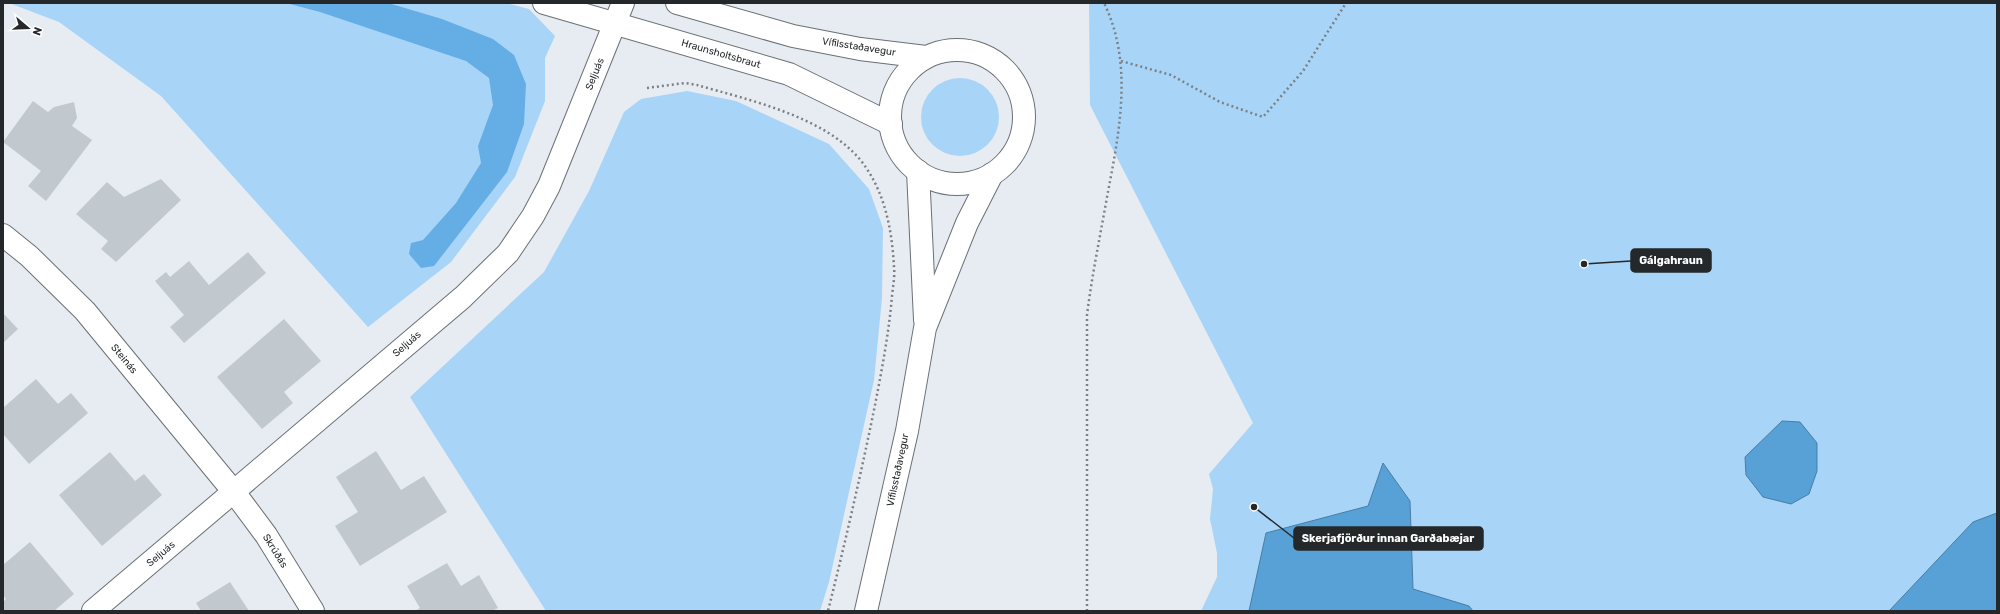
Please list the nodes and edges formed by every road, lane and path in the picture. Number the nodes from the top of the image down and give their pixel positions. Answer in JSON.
{"nodes":[{"id":1,"x":544,"y":3,"type":"edge"},
{"id":2,"x":623,"y":3,"type":"edge"},
{"id":3,"x":677,"y":3,"type":"edge"},
{"id":4,"x":1104,"y":3,"type":"edge"},
{"id":5,"x":1346,"y":3,"type":"edge"},
{"id":6,"x":614,"y":23,"type":"junction"},
{"id":7,"x":926,"y":57,"type":"junction"},
{"id":8,"x":1121,"y":61,"type":"junction"},
{"id":9,"x":647,"y":88,"type":"dead end"},
{"id":10,"x":891,"y":124,"type":"junction"},
{"id":11,"x":918,"y":171,"type":"junction"},
{"id":12,"x":992,"y":174,"type":"junction"},
{"id":13,"x":3,"y":235,"type":"edge"},
{"id":14,"x":925,"y":328,"type":"junction"},
{"id":15,"x":234,"y":492,"type":"junction"},
{"id":16,"x":94,"y":611,"type":"edge"},
{"id":17,"x":313,"y":611,"type":"edge"},
{"id":18,"x":828,"y":611,"type":"edge"},
{"id":19,"x":866,"y":611,"type":"edge"},
{"id":20,"x":1086,"y":611,"type":"edge"}],
"edges":[{"from":1,"to":6,"type":"street","name":"Hraunsholtsbraut"},
{"from":2,"to":6,"type":"street","name":"Seljuás"},
{"from":3,"to":7,"type":"street","name":"Vífilsstaðavegur"},
{"from":4,"to":8,"type":"path"},
{"from":5,"to":8,"type":"path"},
{"from":6,"to":10,"type":"street","name":"Hraunsholtsbraut"},
{"from":6,"to":15,"type":"street","name":"Seljuás"},
{"from":7,"to":10,"type":"street","name":"Vífilsstaðavegur"},
{"from":7,"to":12,"type":"street","name":"Vífilsstaðavegur"},
{"from":8,"to":20,"type":"path"},
{"from":9,"to":18,"type":"path"},
{"from":10,"to":11,"type":"street","name":"Vífilsstaðavegur"},
{"from":11,"to":12,"type":"street","name":"Vífilsstaðavegur"},
{"from":11,"to":14,"type":"street","name":"Vífilsstaðavegur"},
{"from":12,"to":14,"type":"street","name":"Vífilsstaðavegur"},
{"from":13,"to":15,"type":"street","name":"Steinás"},
{"from":14,"to":19,"type":"street","name":"Vífilsstaðavegur"},
{"from":15,"to":16,"type":"street","name":"Seljuás"},
{"from":15,"to":17,"type":"street","name":"Skrúðás"}]}
